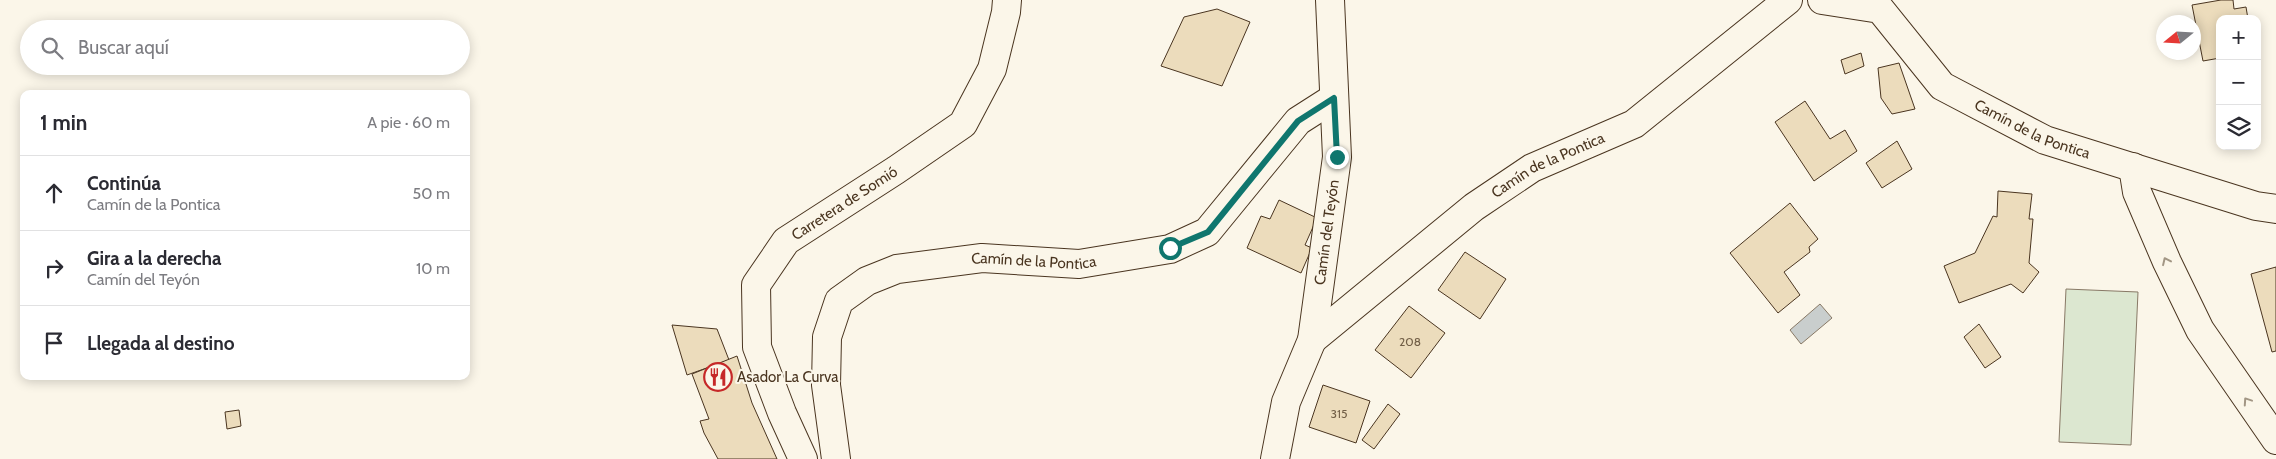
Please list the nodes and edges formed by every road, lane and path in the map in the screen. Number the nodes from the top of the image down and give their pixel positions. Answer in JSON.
{"nodes":[{"id":1,"x":1006,"y":0,"type":"edge"},
{"id":2,"x":1330,"y":0,"type":"edge"},
{"id":3,"x":1788,"y":0,"type":"edge"},
{"id":4,"x":1822,"y":0,"type":"edge"},
{"id":5,"x":1334,"y":98,"type":"junction"},
{"id":6,"x":2133,"y":168,"type":"junction"},
{"id":7,"x":2276,"y":209,"type":"edge"},
{"id":8,"x":1312,"y":340,"type":"junction"},
{"id":9,"x":2276,"y":440,"type":"edge"},
{"id":10,"x":803,"y":459,"type":"edge"},
{"id":11,"x":836,"y":459,"type":"edge"},
{"id":12,"x":1275,"y":459,"type":"edge"}],
"edges":[{"from":1,"to":10,"type":"street","name":"Carretera de Somió"},
{"from":2,"to":5,"type":"street","name":"Camín del Teyón"},
{"from":3,"to":8,"type":"street","name":"Camín de la Pontica"},
{"from":4,"to":6,"type":"street","name":"Camín de la Pontica"},
{"from":5,"to":8,"type":"street","name":"Camín del Teyón"},
{"from":5,"to":11,"type":"street","name":"Camín de la Pontica"},
{"from":6,"to":7,"type":"street","name":"Camín de la Pontica"},
{"from":9,"to":6,"type":"street","one_way":true},
{"from":8,"to":12,"type":"street","name":"Camín del Teyón"}]}
